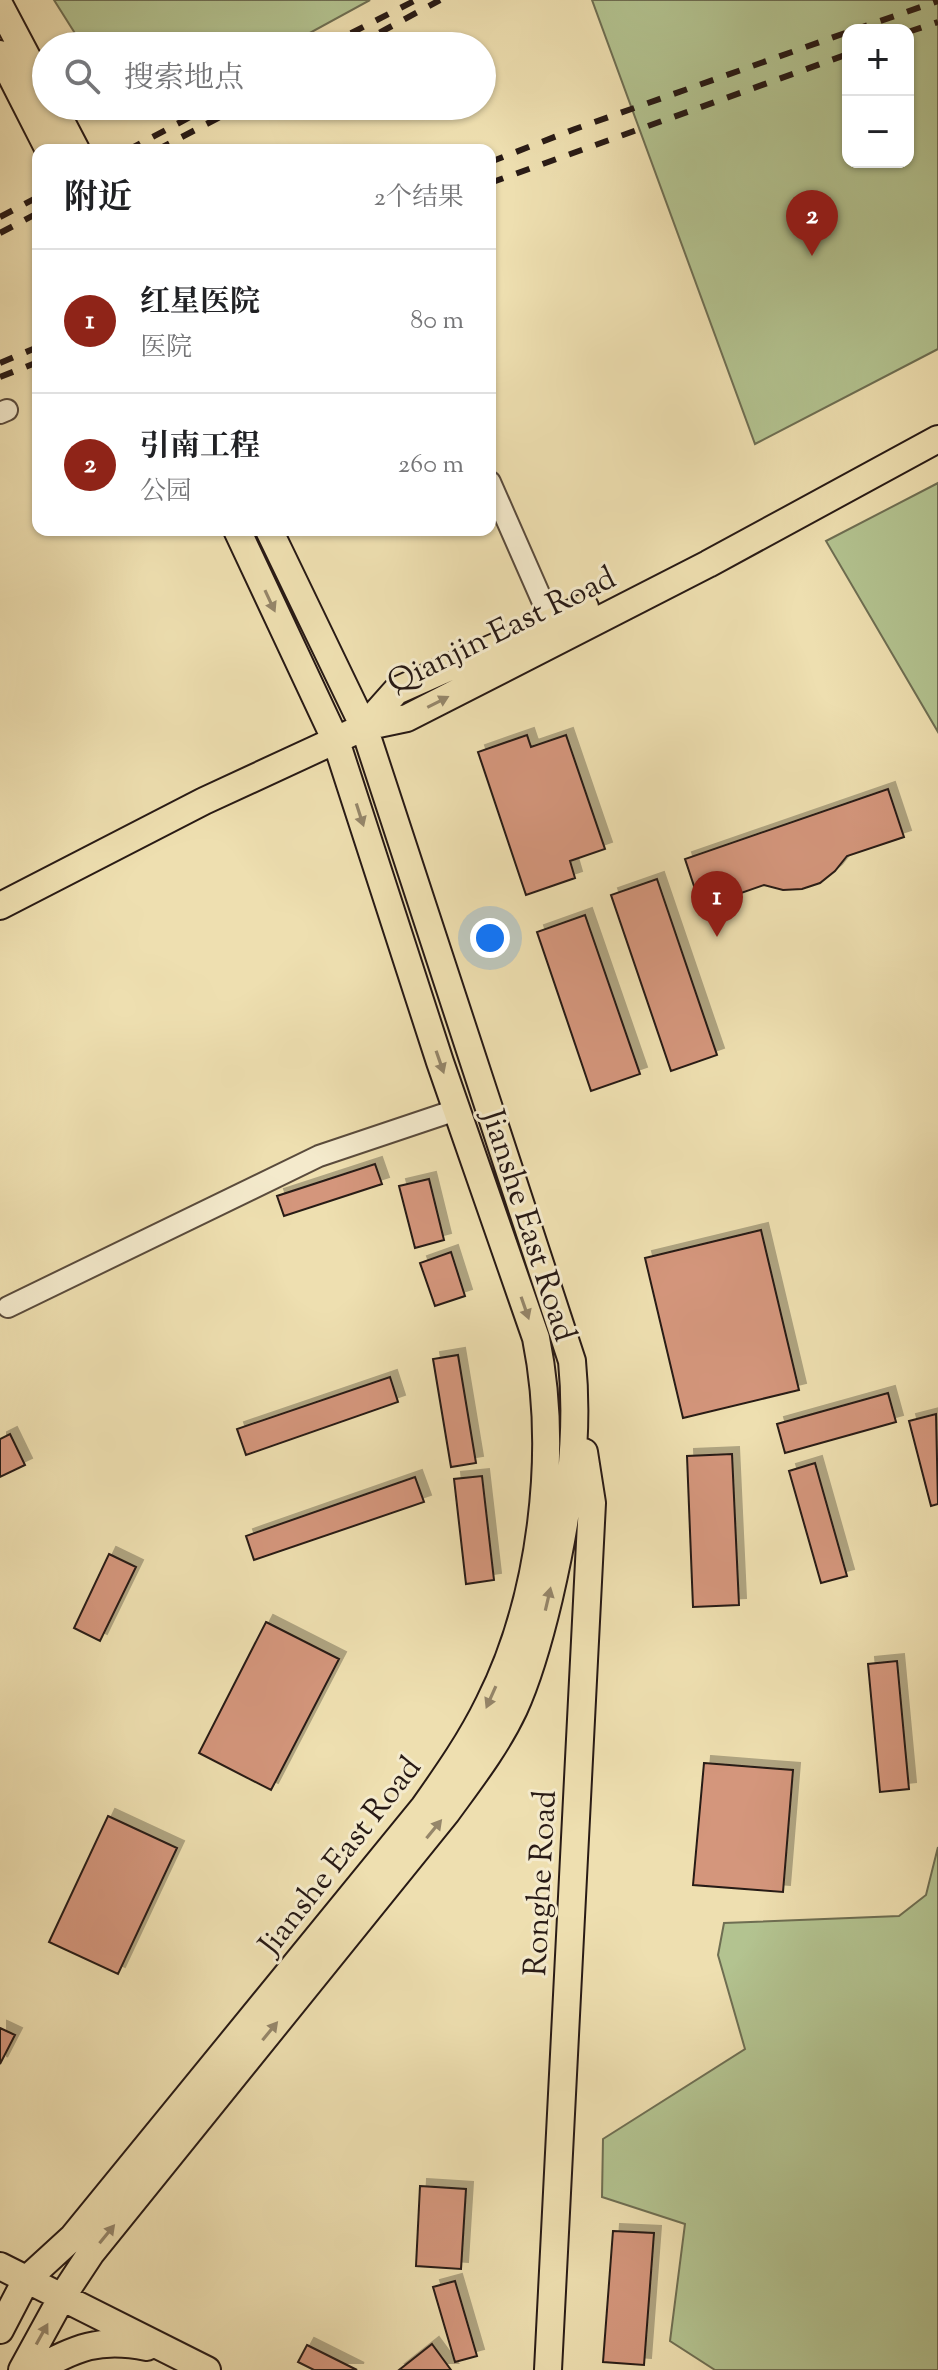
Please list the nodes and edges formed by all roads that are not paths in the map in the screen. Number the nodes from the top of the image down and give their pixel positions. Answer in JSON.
{"nodes":[{"id":1,"x":0,"y":6,"type":"edge"},
{"id":2,"x":0,"y":54,"type":"edge"},
{"id":3,"x":32,"y":67,"type":"edge"},
{"id":4,"x":32,"y":117,"type":"edge"},
{"id":5,"x":34,"y":120,"type":"edge"},
{"id":6,"x":60,"y":120,"type":"edge"},
{"id":7,"x":46,"y":144,"type":"edge"},
{"id":8,"x":73,"y":144,"type":"edge"},
{"id":9,"x":938,"y":420,"type":"edge"},
{"id":10,"x":938,"y":439,"type":"edge"},
{"id":11,"x":496,"y":496,"type":"edge"},
{"id":12,"x":240,"y":536,"type":"edge"},
{"id":13,"x":272,"y":536,"type":"edge"},
{"id":14,"x":552,"y":623,"type":"junction"},
{"id":15,"x":364,"y":727,"type":"junction"},
{"id":16,"x":336,"y":741,"type":"junction"},
{"id":17,"x":0,"y":906,"type":"edge"},
{"id":18,"x":456,"y":1110,"type":"junction"},
{"id":19,"x":8,"y":1307,"type":"dead end"},
{"id":20,"x":576,"y":1401,"type":"junction"},
{"id":21,"x":0,"y":2266,"type":"edge"},
{"id":22,"x":26,"y":2280,"type":"junction"},
{"id":23,"x":62,"y":2297,"type":"junction"},
{"id":24,"x":0,"y":2330,"type":"edge"},
{"id":25,"x":166,"y":2350,"type":"junction"},
{"id":26,"x":22,"y":2370,"type":"edge"},
{"id":27,"x":35,"y":2370,"type":"edge"},
{"id":28,"x":207,"y":2370,"type":"edge"},
{"id":29,"x":548,"y":2370,"type":"edge"}],
"edges":[{"from":1,"to":3,"type":"main road"},
{"from":2,"to":4,"type":"main road"},
{"from":5,"to":7,"type":"main road"},
{"from":6,"to":8,"type":"main road"},
{"from":9,"to":14,"type":"main road"},
{"from":15,"to":10,"type":"main road","name":"Qianjin East Road","one_way":true},
{"from":11,"to":14,"type":"street"},
{"from":12,"to":16,"type":"main road","name":"Jianshe East Road","one_way":true},
{"from":13,"to":15,"type":"main road","name":"Jianshe East Road"},
{"from":14,"to":15,"type":"main road"},
{"from":15,"to":16,"type":"main road","name":"Qianjin East Road"},
{"from":15,"to":20,"type":"main road","name":"Jianshe East Road"},
{"from":16,"to":17,"type":"main road","name":"Qianjin East Road"},
{"from":16,"to":18,"type":"main road","name":"Jianshe East Road","one_way":true},
{"from":18,"to":19,"type":"street"},
{"from":18,"to":22,"type":"main road","name":"Jianshe East Road","one_way":true},
{"from":23,"to":20,"type":"main road","name":"Jianshe East Road","one_way":true},
{"from":20,"to":29,"type":"main road","name":"Ronghe Road"},
{"from":21,"to":22,"type":"main road"},
{"from":22,"to":23,"type":"main road"},
{"from":22,"to":24,"type":"main road","name":"Jianshe East Road"},
{"from":23,"to":25,"type":"main road"},
{"from":26,"to":23,"type":"main road","name":"Jianshe East Road","one_way":true},
{"from":25,"to":27,"type":"main road"},
{"from":25,"to":28,"type":"main road"}]}
